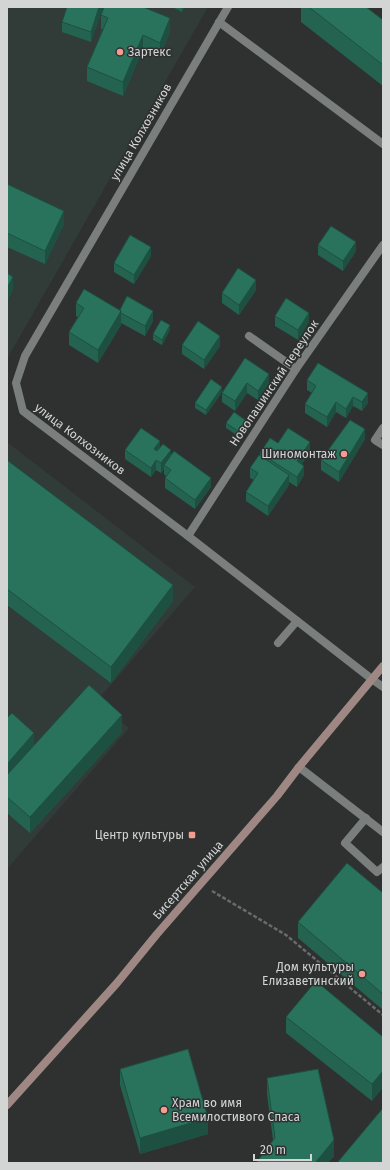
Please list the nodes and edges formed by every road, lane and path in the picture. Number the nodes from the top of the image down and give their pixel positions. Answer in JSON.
{"nodes":[{"id":1,"x":228,"y":7,"type":"edge"},
{"id":2,"x":219,"y":22,"type":"junction"},
{"id":3,"x":383,"y":144,"type":"edge"},
{"id":4,"x":383,"y":245,"type":"edge"},
{"id":5,"x":249,"y":336,"type":"dead end"},
{"id":6,"x":296,"y":370,"type":"junction"},
{"id":7,"x":383,"y":428,"type":"edge"},
{"id":8,"x":383,"y":445,"type":"edge"},
{"id":9,"x":188,"y":536,"type":"junction"},
{"id":10,"x":297,"y":621,"type":"junction"},
{"id":11,"x":278,"y":643,"type":"dead end"},
{"id":12,"x":383,"y":666,"type":"edge"},
{"id":13,"x":373,"y":680,"type":"junction"},
{"id":14,"x":383,"y":687,"type":"edge"},
{"id":15,"x":299,"y":767,"type":"junction"},
{"id":16,"x":366,"y":818,"type":"junction"},
{"id":17,"x":383,"y":832,"type":"edge"},
{"id":18,"x":383,"y":867,"type":"edge"},
{"id":19,"x":200,"y":884,"type":"junction"},
{"id":20,"x":383,"y":1015,"type":"edge"},
{"id":21,"x":7,"y":1105,"type":"edge"}],
"edges":[{"from":1,"to":2,"type":"street","name":"улица Колхозников"},
{"from":2,"to":3,"type":"street"},
{"from":2,"to":9,"type":"street","name":"улица Колхозников"},
{"from":4,"to":6,"type":"street","name":"Новопашинский переулок"},
{"from":5,"to":6,"type":"street"},
{"from":6,"to":9,"type":"street","name":"Новопашинский переулок"},
{"from":7,"to":8,"type":"street"},
{"from":9,"to":10,"type":"street","name":"улица Колхозников"},
{"from":10,"to":11,"type":"street"},
{"from":10,"to":13,"type":"street","name":"улица Колхозников"},
{"from":12,"to":13,"type":"main road","name":"Бисертская улица"},
{"from":13,"to":14,"type":"street","name":"улица Колхозников"},
{"from":13,"to":15,"type":"main road","name":"Бисертская улица"},
{"from":15,"to":16,"type":"street"},
{"from":15,"to":19,"type":"main road","name":"Бисертская улица"},
{"from":16,"to":17,"type":"street"},
{"from":16,"to":18,"type":"street"},
{"from":19,"to":20,"type":"path"},
{"from":19,"to":21,"type":"main road","name":"Бисертская улица"}]}
